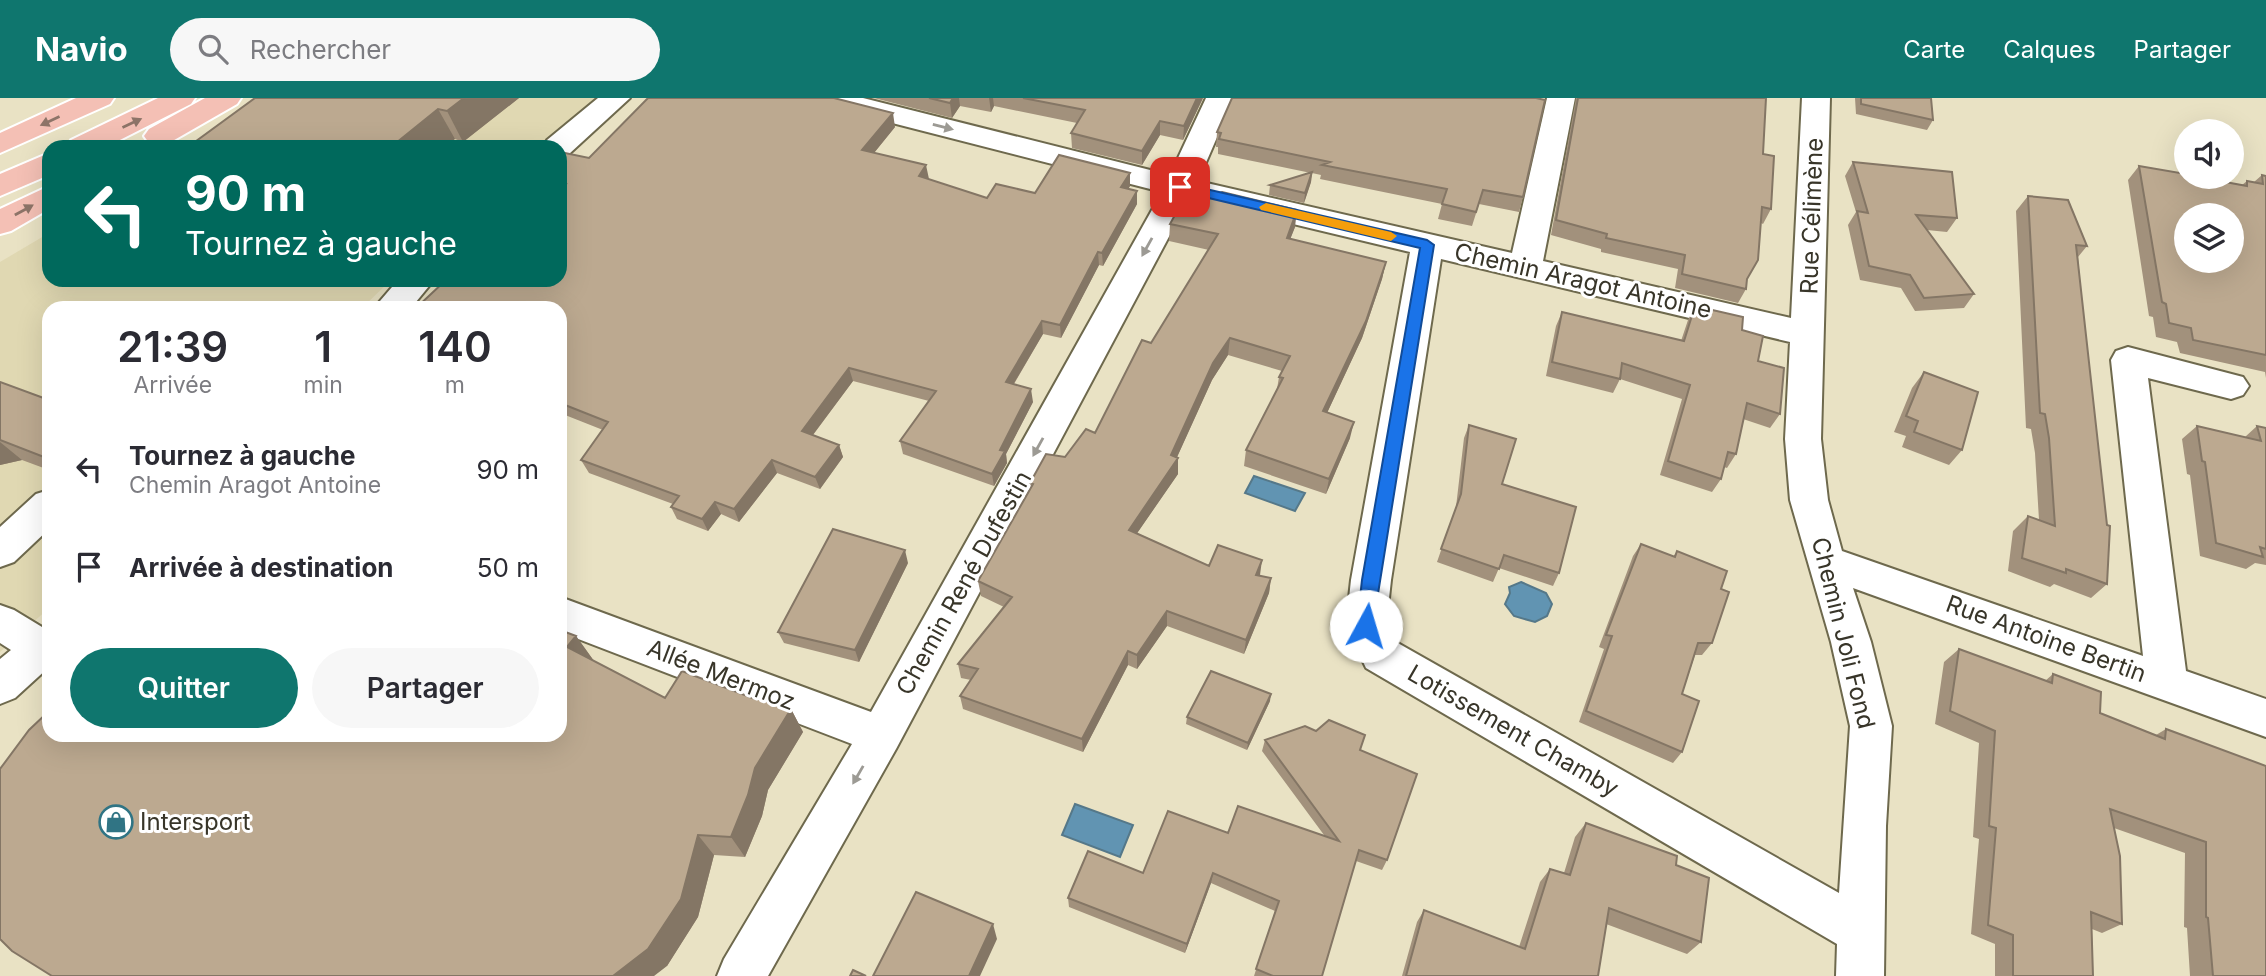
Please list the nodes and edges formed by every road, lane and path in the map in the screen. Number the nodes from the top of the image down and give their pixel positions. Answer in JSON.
{"nodes":[{"id":1,"x":100,"y":98,"type":"edge"},
{"id":2,"x":181,"y":98,"type":"edge"},
{"id":3,"x":228,"y":98,"type":"edge"},
{"id":4,"x":616,"y":98,"type":"edge"},
{"id":5,"x":828,"y":98,"type":"edge"},
{"id":6,"x":1220,"y":98,"type":"edge"},
{"id":7,"x":1561,"y":98,"type":"edge"},
{"id":8,"x":1816,"y":98,"type":"edge"},
{"id":9,"x":881,"y":104,"type":"edge"},
{"id":10,"x":96,"y":140,"type":"edge"},
{"id":11,"x":152,"y":140,"type":"edge"},
{"id":12,"x":566,"y":140,"type":"edge"},
{"id":13,"x":0,"y":144,"type":"edge"},
{"id":14,"x":42,"y":166,"type":"edge"},
{"id":15,"x":0,"y":186,"type":"edge"},
{"id":16,"x":1180,"y":187,"type":"junction"},
{"id":17,"x":42,"y":200,"type":"edge"},
{"id":18,"x":0,"y":223,"type":"edge"},
{"id":19,"x":1427,"y":245,"type":"junction"},
{"id":20,"x":1525,"y":268,"type":"junction"},
{"id":21,"x":411,"y":287,"type":"edge"},
{"id":22,"x":398,"y":301,"type":"edge"},
{"id":23,"x":1808,"y":334,"type":"junction"},
{"id":24,"x":2231,"y":386,"type":"dead end"},
{"id":25,"x":42,"y":505,"type":"edge"},
{"id":26,"x":0,"y":551,"type":"edge"},
{"id":27,"x":1825,"y":561,"type":"junction"},
{"id":28,"x":567,"y":617,"type":"edge"},
{"id":29,"x":0,"y":622,"type":"edge"},
{"id":30,"x":42,"y":643,"type":"edge"},
{"id":31,"x":42,"y":648,"type":"edge"},
{"id":32,"x":2,"y":681,"type":"edge"},
{"id":33,"x":2167,"y":682,"type":"junction"},
{"id":34,"x":2266,"y":718,"type":"edge"},
{"id":35,"x":881,"y":735,"type":"junction"},
{"id":36,"x":1861,"y":932,"type":"junction"},
{"id":37,"x":741,"y":976,"type":"edge"},
{"id":38,"x":1860,"y":976,"type":"edge"}],
"edges":[{"from":1,"to":13,"type":"highway","one_way":true},
{"from":10,"to":2,"type":"highway","one_way":true},
{"from":3,"to":11,"type":"highway"},
{"from":4,"to":12,"type":"street"},
{"from":5,"to":9,"type":"street","name":"Chemin Aragot Antoine"},
{"from":6,"to":16,"type":"street","name":"Chemin René Dufestin"},
{"from":7,"to":20,"type":"street"},
{"from":8,"to":23,"type":"street","name":"Rue Célimène"},
{"from":9,"to":16,"type":"street","name":"Chemin Aragot Antoine","one_way":true},
{"from":14,"to":15,"type":"highway"},
{"from":16,"to":19,"type":"street","name":"Chemin Aragot Antoine"},
{"from":16,"to":35,"type":"street","name":"Chemin René Dufestin","one_way":true},
{"from":18,"to":17,"type":"highway","one_way":true},
{"from":19,"to":20,"type":"street","name":"Chemin Aragot Antoine"},
{"from":19,"to":36,"type":"street","name":"Lotissement Chamby"},
{"from":20,"to":23,"type":"street","name":"Chemin Aragot Antoine"},
{"from":21,"to":22,"type":"street"},
{"from":23,"to":27,"type":"street","name":"Chemin Joli Fond"},
{"from":24,"to":33,"type":"street"},
{"from":25,"to":26,"type":"street"},
{"from":27,"to":33,"type":"street","name":"Rue Antoine Bertin"},
{"from":27,"to":36,"type":"street","name":"Chemin Joli Fond"},
{"from":28,"to":35,"type":"street","name":"Allée Mermoz"},
{"from":29,"to":30,"type":"street"},
{"from":31,"to":32,"type":"street"},
{"from":33,"to":34,"type":"street","name":"Rue Antoine Bertin"},
{"from":35,"to":37,"type":"street","name":"Chemin René Dufestin","one_way":true},
{"from":36,"to":38,"type":"street","name":"Chemin Joli Fond"}]}
